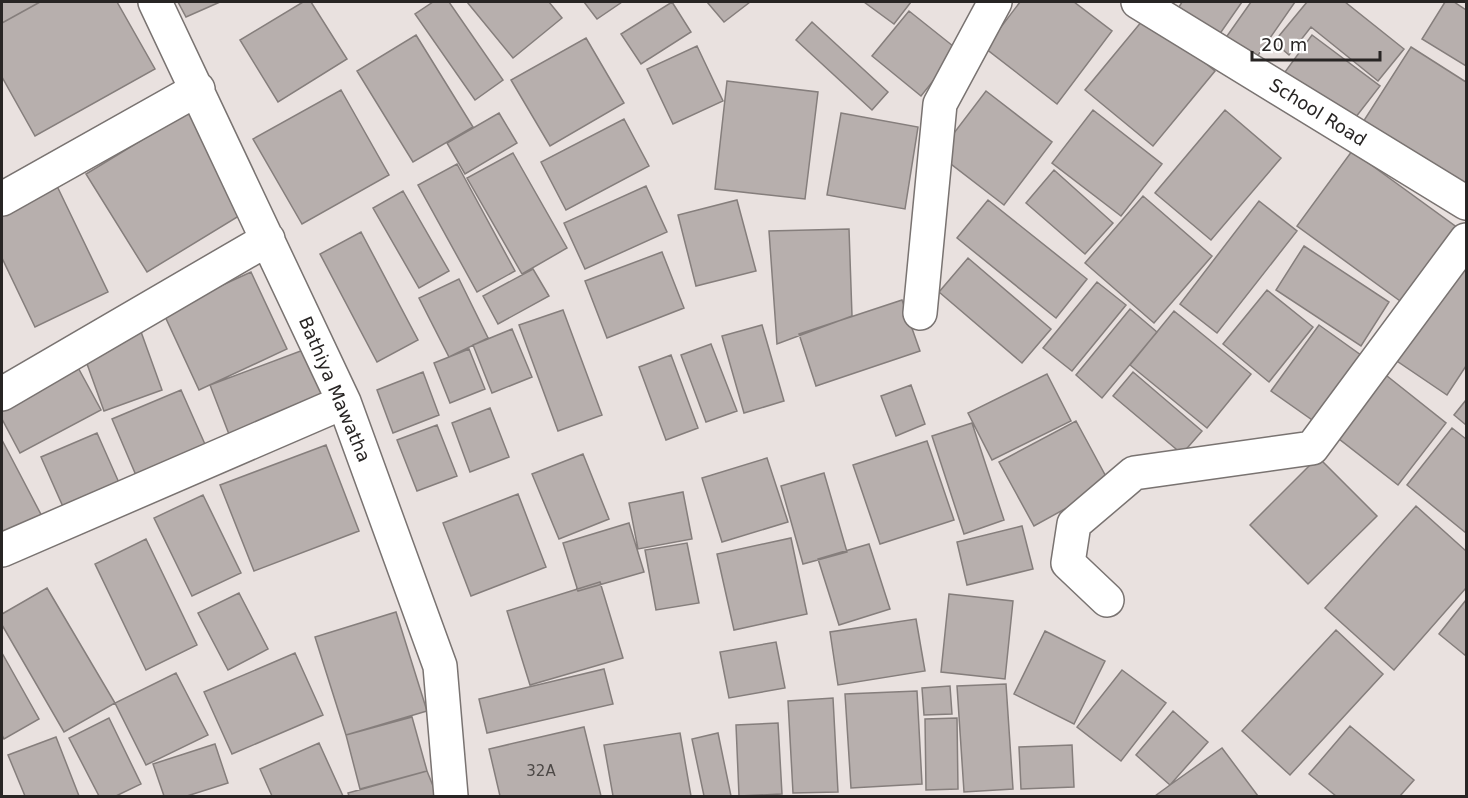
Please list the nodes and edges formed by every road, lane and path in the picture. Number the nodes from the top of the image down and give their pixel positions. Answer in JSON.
{"nodes":[{"id":1,"x":155,"y":2,"type":"edge"},
{"id":2,"x":995,"y":2,"type":"edge"},
{"id":3,"x":1138,"y":2,"type":"edge"},
{"id":4,"x":198,"y":89,"type":"junction"},
{"id":5,"x":2,"y":199,"type":"edge"},
{"id":6,"x":1467,"y":203,"type":"edge"},
{"id":7,"x":268,"y":239,"type":"junction"},
{"id":8,"x":1467,"y":240,"type":"edge"},
{"id":9,"x":920,"y":313,"type":"dead end"},
{"id":10,"x":2,"y":394,"type":"edge"},
{"id":11,"x":344,"y":402,"type":"junction"},
{"id":12,"x":2,"y":550,"type":"edge"},
{"id":13,"x":1107,"y":600,"type":"dead end"},
{"id":14,"x":451,"y":796,"type":"edge"}],
"edges":[{"from":1,"to":4,"type":"street","name":"Bathiya Mawatha"},
{"from":2,"to":9,"type":"street"},
{"from":3,"to":6,"type":"street","name":"School Road"},
{"from":4,"to":5,"type":"street"},
{"from":4,"to":7,"type":"street","name":"Bathiya Mawatha"},
{"from":7,"to":10,"type":"street"},
{"from":7,"to":11,"type":"street","name":"Bathiya Mawatha"},
{"from":8,"to":13,"type":"street"},
{"from":11,"to":12,"type":"street"},
{"from":11,"to":14,"type":"street","name":"Bathiya Mawatha"}]}
